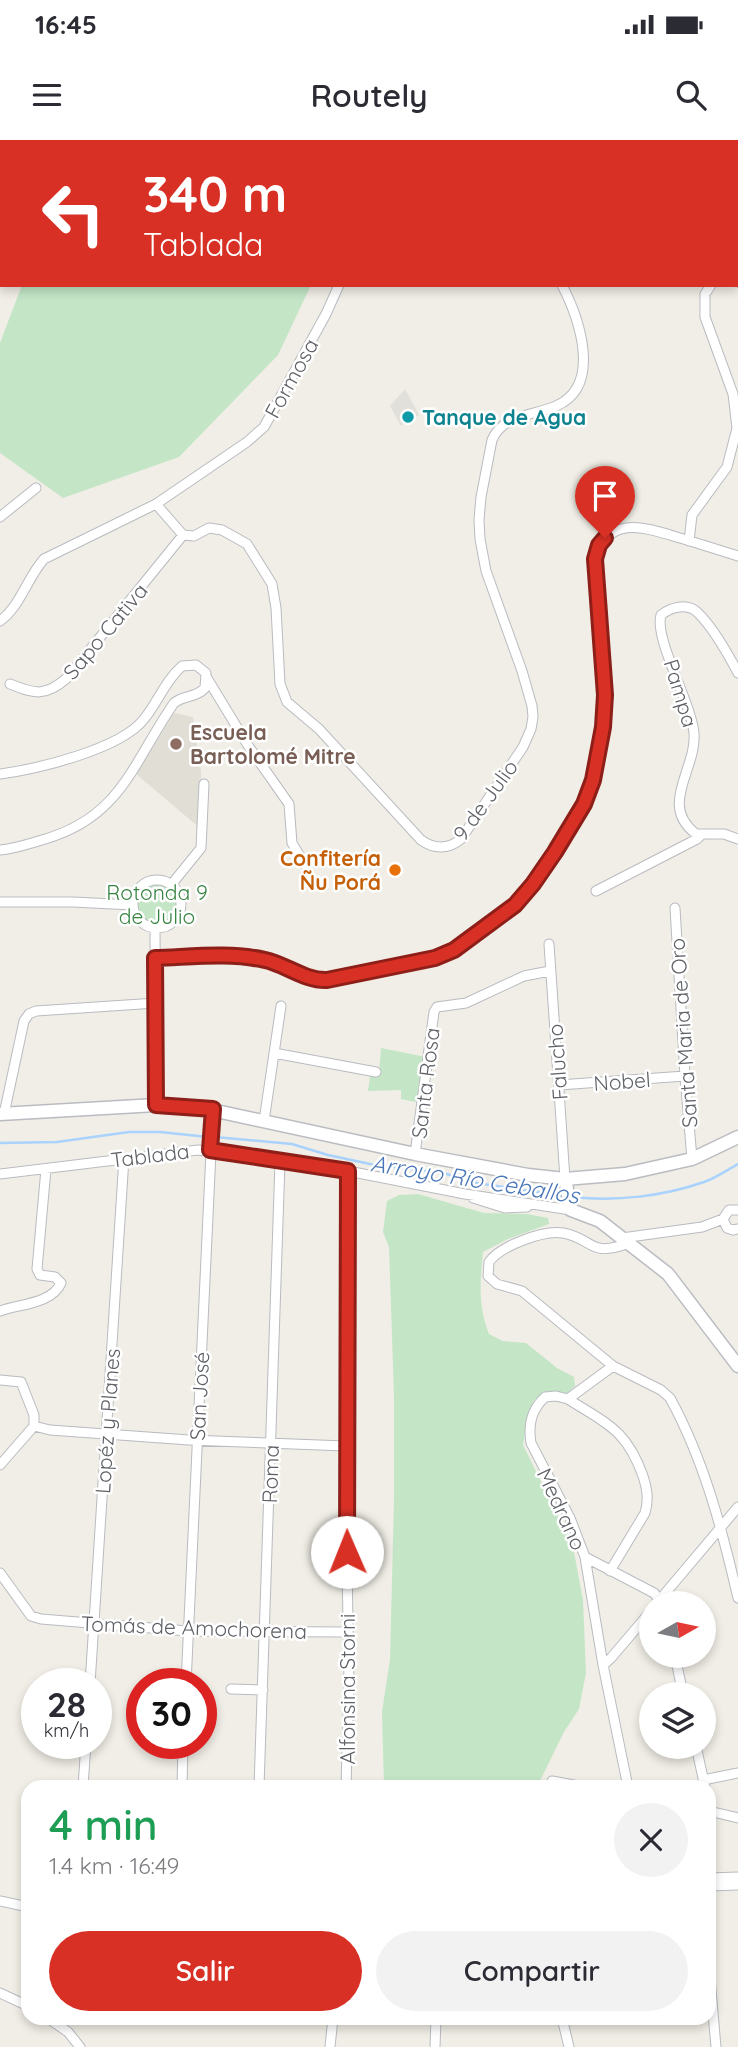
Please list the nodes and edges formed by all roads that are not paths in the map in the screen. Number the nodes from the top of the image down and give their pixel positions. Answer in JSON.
{"nodes":[{"id":1,"x":338,"y":287,"type":"edge"},
{"id":2,"x":563,"y":287,"type":"edge"},
{"id":3,"x":710,"y":287,"type":"edge"},
{"id":4,"x":36,"y":488,"type":"dead end"},
{"id":5,"x":156,"y":504,"type":"junction"},
{"id":6,"x":0,"y":517,"type":"edge"},
{"id":7,"x":183,"y":536,"type":"junction"},
{"id":8,"x":689,"y":541,"type":"junction"},
{"id":9,"x":738,"y":556,"type":"edge"},
{"id":10,"x":0,"y":621,"type":"edge"},
{"id":11,"x":738,"y":673,"type":"edge"},
{"id":12,"x":207,"y":678,"type":"junction"},
{"id":13,"x":10,"y":684,"type":"dead end"},
{"id":14,"x":0,"y":774,"type":"edge"},
{"id":15,"x":204,"y":784,"type":"dead end"},
{"id":16,"x":702,"y":834,"type":"junction"},
{"id":17,"x":738,"y":839,"type":"edge"},
{"id":18,"x":0,"y":850,"type":"edge"},
{"id":19,"x":306,"y":866,"type":"dead end"},
{"id":20,"x":171,"y":885,"type":"junction"},
{"id":21,"x":596,"y":891,"type":"dead end"},
{"id":22,"x":1,"y":904,"type":"edge"},
{"id":23,"x":133,"y":905,"type":"junction"},
{"id":24,"x":675,"y":908,"type":"dead end"},
{"id":25,"x":155,"y":928,"type":"junction"},
{"id":26,"x":549,"y":944,"type":"dead end"},
{"id":27,"x":155,"y":958,"type":"junction"},
{"id":28,"x":550,"y":971,"type":"junction"},
{"id":29,"x":156,"y":1003,"type":"junction"},
{"id":30,"x":281,"y":1006,"type":"dead end"},
{"id":31,"x":274,"y":1053,"type":"junction"},
{"id":32,"x":376,"y":1072,"type":"dead end"},
{"id":33,"x":685,"y":1076,"type":"junction"},
{"id":34,"x":559,"y":1085,"type":"junction"},
{"id":35,"x":156,"y":1105,"type":"junction"},
{"id":36,"x":213,"y":1109,"type":"junction"},
{"id":37,"x":2,"y":1114,"type":"edge"},
{"id":38,"x":264,"y":1121,"type":"junction"},
{"id":39,"x":738,"y":1137,"type":"edge"},
{"id":40,"x":210,"y":1148,"type":"junction"},
{"id":41,"x":415,"y":1154,"type":"junction"},
{"id":42,"x":124,"y":1158,"type":"junction"},
{"id":43,"x":692,"y":1159,"type":"junction"},
{"id":44,"x":280,"y":1161,"type":"junction"},
{"id":45,"x":46,"y":1170,"type":"junction"},
{"id":46,"x":348,"y":1171,"type":"junction"},
{"id":47,"x":0,"y":1174,"type":"edge"},
{"id":48,"x":566,"y":1184,"type":"junction"},
{"id":49,"x":570,"y":1207,"type":"junction"},
{"id":50,"x":738,"y":1210,"type":"edge"},
{"id":51,"x":723,"y":1219,"type":"junction"},
{"id":52,"x":738,"y":1229,"type":"edge"},
{"id":53,"x":626,"y":1240,"type":"junction"},
{"id":54,"x":0,"y":1311,"type":"edge"},
{"id":55,"x":613,"y":1366,"type":"junction"},
{"id":56,"x":738,"y":1366,"type":"edge"},
{"id":57,"x":0,"y":1380,"type":"edge"},
{"id":58,"x":568,"y":1399,"type":"junction"},
{"id":59,"x":34,"y":1426,"type":"junction"},
{"id":60,"x":107,"y":1435,"type":"junction"},
{"id":61,"x":198,"y":1440,"type":"junction"},
{"id":62,"x":271,"y":1443,"type":"junction"},
{"id":63,"x":345,"y":1446,"type":"junction"},
{"id":64,"x":0,"y":1465,"type":"edge"},
{"id":65,"x":738,"y":1507,"type":"edge"},
{"id":66,"x":720,"y":1527,"type":"junction"},
{"id":67,"x":585,"y":1557,"type":"junction"},
{"id":68,"x":610,"y":1570,"type":"junction"},
{"id":69,"x":1,"y":1576,"type":"edge"},
{"id":70,"x":650,"y":1591,"type":"edge"},
{"id":71,"x":669,"y":1591,"type":"edge"},
{"id":72,"x":738,"y":1598,"type":"edge"},
{"id":73,"x":94,"y":1624,"type":"junction"},
{"id":74,"x":639,"y":1625,"type":"edge"},
{"id":75,"x":188,"y":1631,"type":"junction"},
{"id":76,"x":266,"y":1631,"type":"junction"},
{"id":77,"x":348,"y":1632,"type":"junction"},
{"id":78,"x":603,"y":1664,"type":"junction"},
{"id":79,"x":91,"y":1668,"type":"edge"},
{"id":80,"x":187,"y":1668,"type":"edge"},
{"id":81,"x":230,"y":1689,"type":"dead end"},
{"id":82,"x":263,"y":1690,"type":"junction"},
{"id":83,"x":85,"y":1759,"type":"edge"},
{"id":84,"x":183,"y":1759,"type":"edge"},
{"id":85,"x":699,"y":1759,"type":"edge"},
{"id":86,"x":738,"y":1773,"type":"edge"},
{"id":87,"x":83,"y":1780,"type":"edge"},
{"id":88,"x":182,"y":1780,"type":"edge"},
{"id":89,"x":259,"y":1780,"type":"edge"},
{"id":90,"x":346,"y":1780,"type":"edge"},
{"id":91,"x":627,"y":1780,"type":"edge"},
{"id":92,"x":703,"y":1780,"type":"edge"},
{"id":93,"x":714,"y":1780,"type":"edge"},
{"id":94,"x":716,"y":1813,"type":"edge"},
{"id":95,"x":738,"y":1818,"type":"edge"},
{"id":96,"x":738,"y":1877,"type":"edge"},
{"id":97,"x":716,"y":1878,"type":"edge"},
{"id":98,"x":738,"y":1885,"type":"edge"},
{"id":99,"x":716,"y":1886,"type":"edge"},
{"id":100,"x":0,"y":1901,"type":"edge"},
{"id":101,"x":21,"y":1906,"type":"edge"},
{"id":102,"x":0,"y":1993,"type":"edge"},
{"id":103,"x":21,"y":2003,"type":"edge"},
{"id":104,"x":58,"y":2025,"type":"edge"},
{"id":105,"x":332,"y":2025,"type":"edge"},
{"id":106,"x":436,"y":2025,"type":"edge"},
{"id":107,"x":564,"y":2025,"type":"edge"},
{"id":108,"x":714,"y":2025,"type":"edge"},
{"id":109,"x":80,"y":2047,"type":"edge"},
{"id":110,"x":330,"y":2047,"type":"edge"},
{"id":111,"x":435,"y":2047,"type":"edge"},
{"id":112,"x":569,"y":2047,"type":"edge"},
{"id":113,"x":716,"y":2047,"type":"edge"}],
"edges":[{"from":1,"to":5,"type":"street","name":"Formosa"},
{"from":2,"to":7,"type":"street","name":"9 de Julio"},
{"from":3,"to":8,"type":"street"},
{"from":4,"to":6,"type":"street"},
{"from":5,"to":7,"type":"street"},
{"from":5,"to":10,"type":"street"},
{"from":7,"to":13,"type":"street","name":"Sapo Cativa"},
{"from":8,"to":9,"type":"street"},
{"from":8,"to":27,"type":"street"},
{"from":11,"to":16,"type":"street","name":"Pampa"},
{"from":12,"to":14,"type":"street"},
{"from":12,"to":18,"type":"street"},
{"from":12,"to":19,"type":"street"},
{"from":15,"to":20,"type":"street"},
{"from":16,"to":17,"type":"street"},
{"from":16,"to":21,"type":"street"},
{"from":20,"to":23,"type":"street"},
{"from":20,"to":25,"type":"street"},
{"from":22,"to":23,"type":"street"},
{"from":23,"to":25,"type":"street"},
{"from":24,"to":33,"type":"street","name":"Santa Maria de Oro"},
{"from":25,"to":27,"type":"street"},
{"from":26,"to":28,"type":"street","name":"Falucho"},
{"from":27,"to":29,"type":"street"},
{"from":28,"to":34,"type":"street","name":"Falucho"},
{"from":28,"to":41,"type":"street","name":"Santa Rosa"},
{"from":29,"to":35,"type":"street"},
{"from":29,"to":37,"type":"street"},
{"from":30,"to":31,"type":"street"},
{"from":31,"to":32,"type":"street"},
{"from":31,"to":38,"type":"street"},
{"from":33,"to":34,"type":"street","name":"Nobel"},
{"from":33,"to":43,"type":"street","name":"Santa Maria de Oro"},
{"from":34,"to":48,"type":"street","name":"Falucho"},
{"from":35,"to":36,"type":"main road"},
{"from":35,"to":37,"type":"main road"},
{"from":36,"to":38,"type":"main road"},
{"from":36,"to":40,"type":"street","name":"San José"},
{"from":38,"to":41,"type":"main road"},
{"from":39,"to":43,"type":"main road"},
{"from":40,"to":42,"type":"street","name":"Tablada"},
{"from":40,"to":44,"type":"street","name":"Tablada"},
{"from":40,"to":61,"type":"street","name":"San José"},
{"from":41,"to":48,"type":"main road"},
{"from":42,"to":45,"type":"street","name":"Tablada"},
{"from":42,"to":60,"type":"street","name":"Lopéz y Planes"},
{"from":43,"to":48,"type":"main road"},
{"from":44,"to":46,"type":"street","name":"Tablada"},
{"from":44,"to":62,"type":"street","name":"Roma"},
{"from":45,"to":47,"type":"street","name":"Tablada"},
{"from":45,"to":54,"type":"street"},
{"from":46,"to":49,"type":"street","name":"Tablada"},
{"from":46,"to":63,"type":"street","name":"Alfonsina Storni"},
{"from":48,"to":49,"type":"main road"},
{"from":49,"to":53,"type":"main road","name":"Tablada"},
{"from":50,"to":51,"type":"street"},
{"from":51,"to":52,"type":"street"},
{"from":51,"to":53,"type":"street"},
{"from":53,"to":55,"type":"street"},
{"from":53,"to":56,"type":"main road","name":"Tablada"},
{"from":55,"to":58,"type":"street","name":"Medrano"},
{"from":55,"to":66,"type":"street"},
{"from":57,"to":59,"type":"street"},
{"from":58,"to":67,"type":"street","name":"Medrano"},
{"from":58,"to":68,"type":"street"},
{"from":59,"to":60,"type":"street"},
{"from":59,"to":64,"type":"street"},
{"from":60,"to":61,"type":"street"},
{"from":60,"to":73,"type":"street","name":"Lopéz y Planes"},
{"from":61,"to":62,"type":"street"},
{"from":61,"to":75,"type":"street","name":"San José"},
{"from":62,"to":63,"type":"street"},
{"from":62,"to":76,"type":"street","name":"Roma"},
{"from":63,"to":77,"type":"street","name":"Alfonsina Storni"},
{"from":65,"to":66,"type":"street"},
{"from":66,"to":71,"type":"street"},
{"from":66,"to":72,"type":"street"},
{"from":67,"to":68,"type":"street"},
{"from":67,"to":78,"type":"street","name":"Medrano"},
{"from":68,"to":70,"type":"street"},
{"from":69,"to":73,"type":"street","name":"Tomás de Amochorena"},
{"from":73,"to":75,"type":"street","name":"Tomás de Amochorena"},
{"from":73,"to":79,"type":"street","name":"Lopéz y Planes"},
{"from":74,"to":78,"type":"street"},
{"from":75,"to":76,"type":"street","name":"Tomás de Amochorena"},
{"from":75,"to":80,"type":"street","name":"San José"},
{"from":76,"to":77,"type":"street","name":"Tomás de Amochorena"},
{"from":76,"to":82,"type":"street","name":"Roma"},
{"from":77,"to":90,"type":"street","name":"Alfonsina Storni"},
{"from":78,"to":91,"type":"street","name":"Medrano"},
{"from":81,"to":82,"type":"street"},
{"from":82,"to":89,"type":"street","name":"Roma"},
{"from":83,"to":87,"type":"street"},
{"from":84,"to":88,"type":"street"},
{"from":85,"to":92,"type":"street"},
{"from":86,"to":93,"type":"street"},
{"from":94,"to":95,"type":"street"},
{"from":96,"to":97,"type":"street"},
{"from":98,"to":99,"type":"street"},
{"from":100,"to":101,"type":"street"},
{"from":102,"to":103,"type":"street"},
{"from":104,"to":109,"type":"street"},
{"from":105,"to":110,"type":"street"},
{"from":106,"to":111,"type":"street"},
{"from":107,"to":112,"type":"street"},
{"from":108,"to":113,"type":"street"}]}
